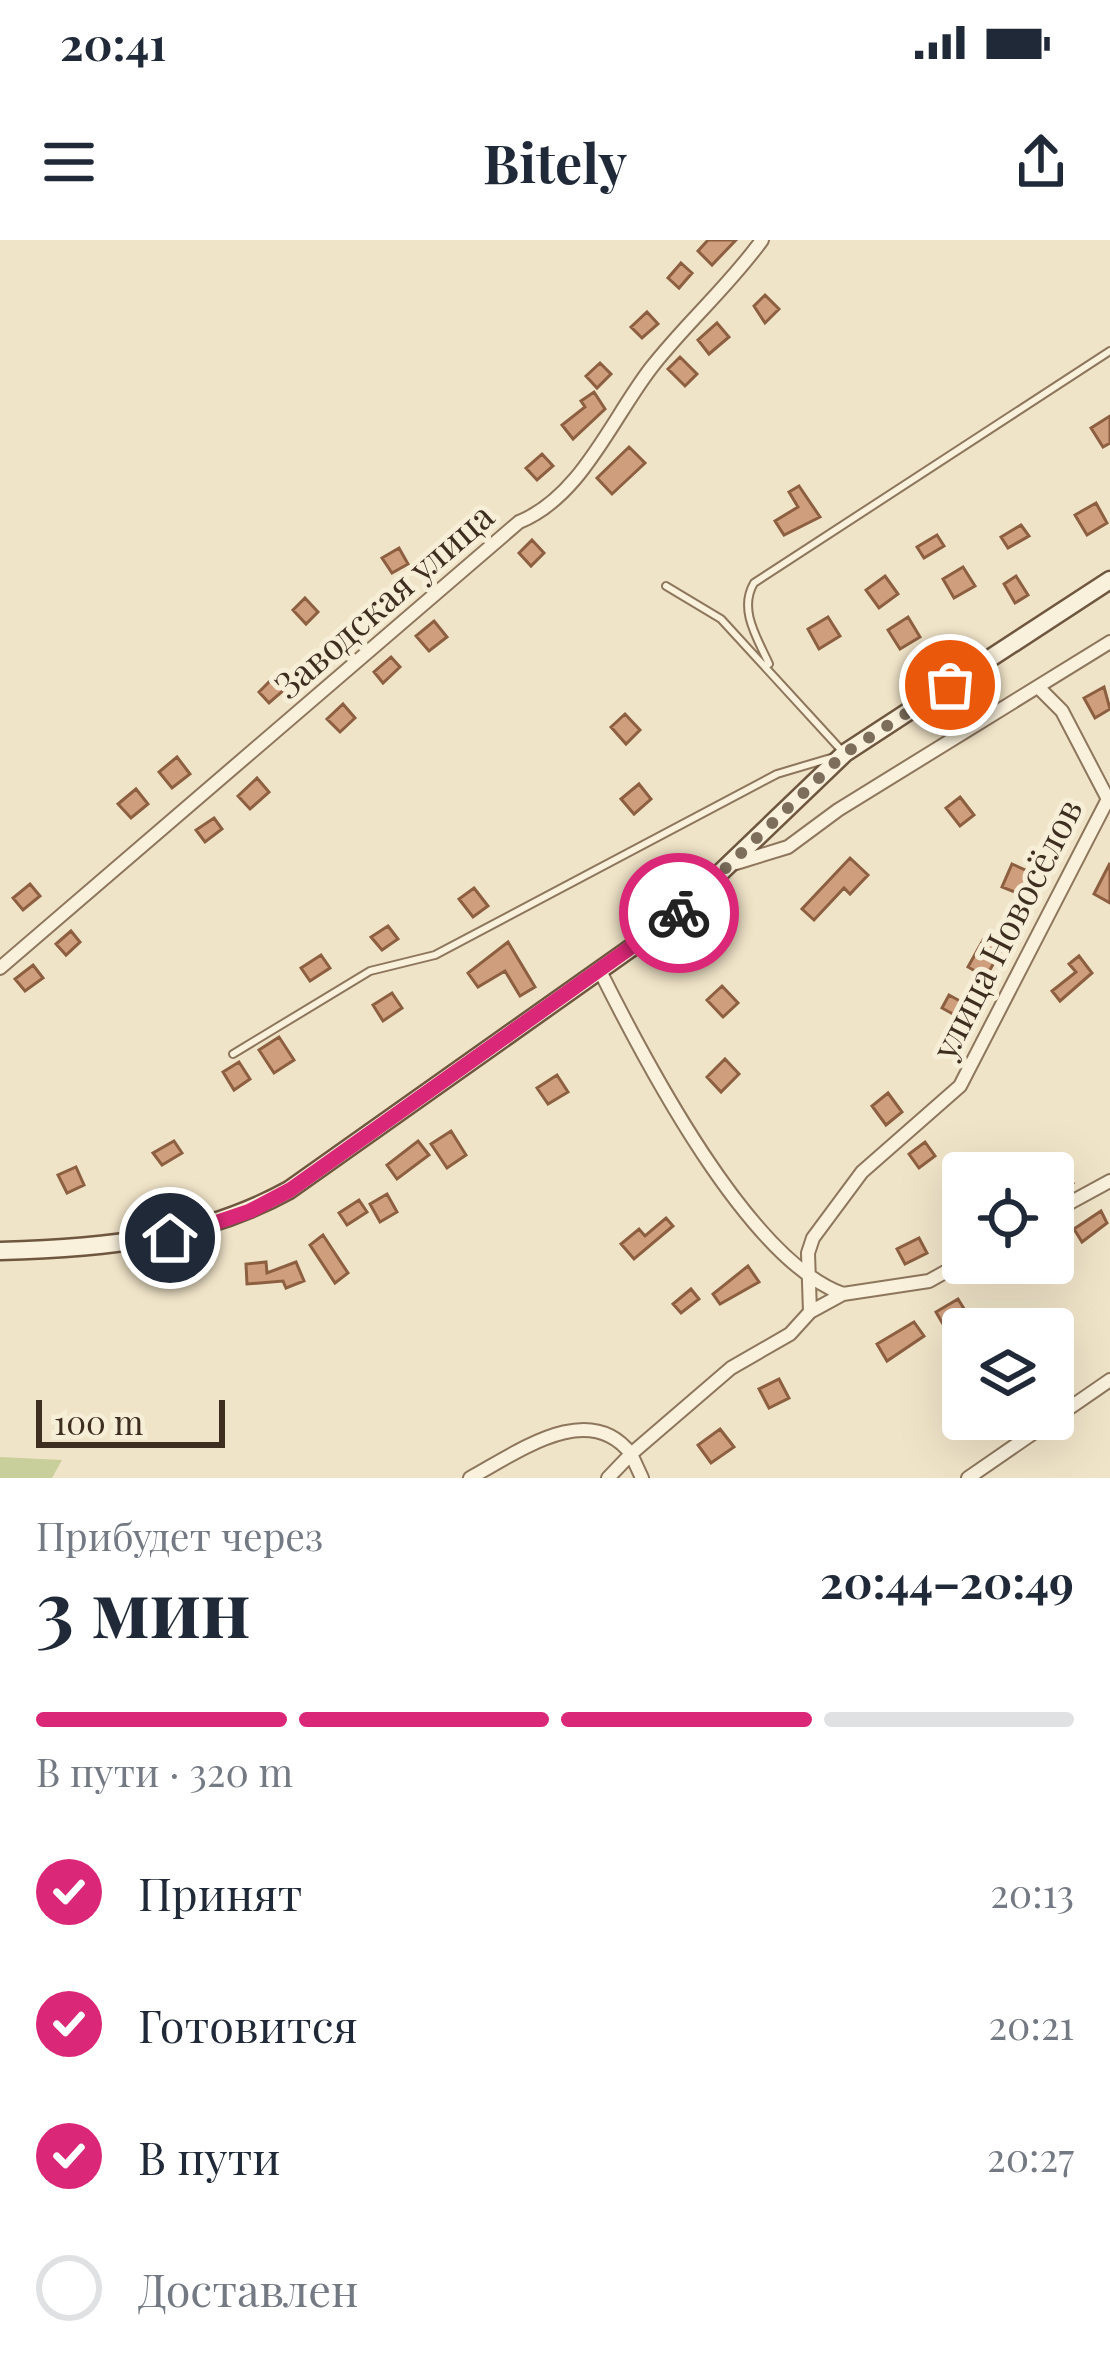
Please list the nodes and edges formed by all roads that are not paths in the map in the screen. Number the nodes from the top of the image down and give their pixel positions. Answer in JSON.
{"nodes":[{"id":1,"x":762,"y":240,"type":"edge"},
{"id":2,"x":1110,"y":351,"type":"edge"},
{"id":3,"x":1110,"y":580,"type":"edge"},
{"id":4,"x":666,"y":586,"type":"dead end"},
{"id":5,"x":1110,"y":642,"type":"edge"},
{"id":6,"x":773,"y":673,"type":"junction"},
{"id":7,"x":1040,"y":689,"type":"junction"},
{"id":8,"x":845,"y":753,"type":"junction"},
{"id":9,"x":1109,"y":801,"type":"edge"},
{"id":10,"x":736,"y":863,"type":"junction"},
{"id":11,"x":0,"y":968,"type":"edge"},
{"id":12,"x":599,"y":971,"type":"junction"},
{"id":13,"x":232,"y":1054,"type":"dead end"},
{"id":14,"x":1110,"y":1181,"type":"edge"},
{"id":15,"x":1074,"y":1201,"type":"edge"},
{"id":16,"x":0,"y":1251,"type":"edge"},
{"id":17,"x":942,"y":1274,"type":"edge"},
{"id":18,"x":813,"y":1284,"type":"junction"},
{"id":19,"x":843,"y":1294,"type":"junction"},
{"id":20,"x":810,"y":1312,"type":"junction"},
{"id":21,"x":1110,"y":1380,"type":"edge"},
{"id":22,"x":631,"y":1454,"type":"junction"},
{"id":23,"x":470,"y":1478,"type":"edge"},
{"id":24,"x":608,"y":1478,"type":"edge"},
{"id":25,"x":642,"y":1478,"type":"edge"},
{"id":26,"x":968,"y":1478,"type":"edge"}],
"edges":[{"from":1,"to":11,"type":"street","name":"Заводская улица"},
{"from":2,"to":6,"type":"lane"},
{"from":3,"to":8,"type":"main road"},
{"from":4,"to":6,"type":"lane"},
{"from":5,"to":7,"type":"street"},
{"from":6,"to":8,"type":"lane"},
{"from":7,"to":9,"type":"street"},
{"from":7,"to":10,"type":"street"},
{"from":8,"to":10,"type":"main road"},
{"from":8,"to":13,"type":"lane"},
{"from":9,"to":18,"type":"street","name":"улица Новосёлов"},
{"from":10,"to":12,"type":"main road"},
{"from":12,"to":16,"type":"main road"},
{"from":12,"to":18,"type":"street"},
{"from":14,"to":15,"type":"street"},
{"from":17,"to":19,"type":"street"},
{"from":18,"to":19,"type":"street"},
{"from":18,"to":20,"type":"street","name":"улица Новосёлов"},
{"from":19,"to":20,"type":"street"},
{"from":20,"to":22,"type":"street"},
{"from":21,"to":26,"type":"street"},
{"from":22,"to":23,"type":"street"},
{"from":22,"to":24,"type":"street"},
{"from":22,"to":25,"type":"street"}]}
